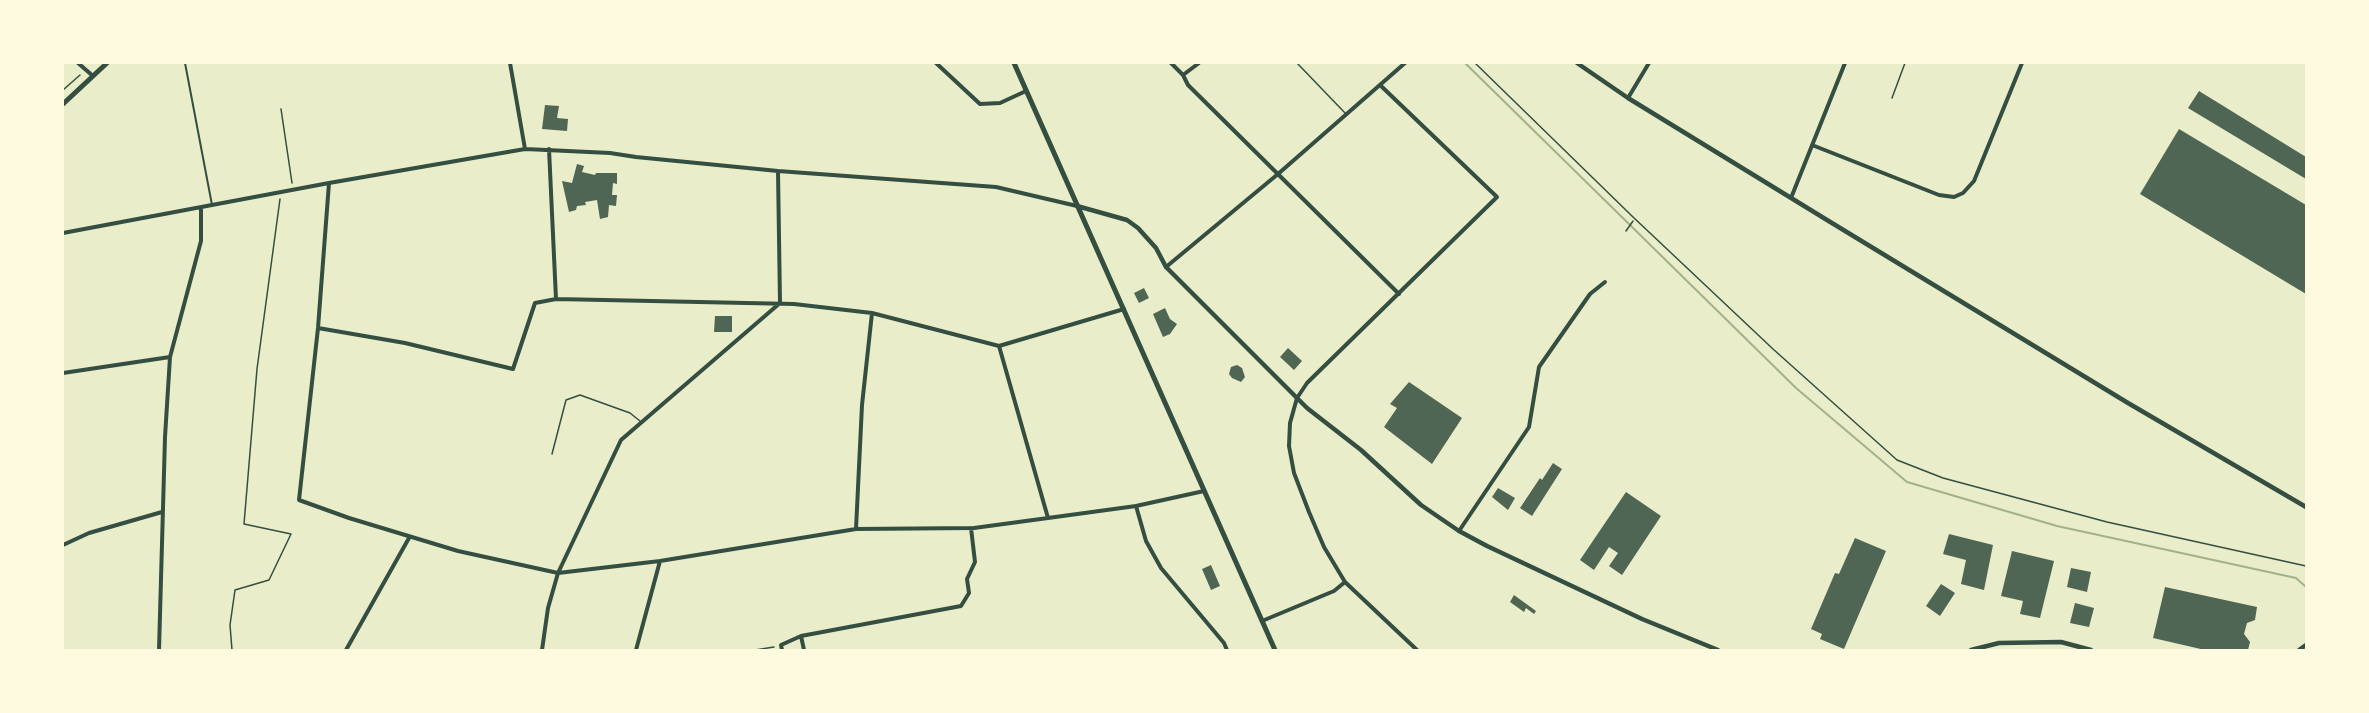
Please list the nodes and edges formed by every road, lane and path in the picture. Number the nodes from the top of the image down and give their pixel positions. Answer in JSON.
{"nodes":[{"id":1,"x":78,"y":63,"type":"edge"},
{"id":2,"x":107,"y":63,"type":"edge"},
{"id":3,"x":185,"y":63,"type":"edge"},
{"id":4,"x":510,"y":63,"type":"edge"},
{"id":5,"x":936,"y":63,"type":"edge"},
{"id":6,"x":1014,"y":63,"type":"edge"},
{"id":7,"x":1171,"y":63,"type":"edge"},
{"id":8,"x":1199,"y":63,"type":"edge"},
{"id":9,"x":1297,"y":63,"type":"edge"},
{"id":10,"x":1405,"y":63,"type":"edge"},
{"id":11,"x":1475,"y":63,"type":"edge"},
{"id":12,"x":1576,"y":63,"type":"edge"},
{"id":13,"x":1650,"y":63,"type":"edge"},
{"id":14,"x":1845,"y":63,"type":"edge"},
{"id":15,"x":1905,"y":63,"type":"edge"},
{"id":16,"x":2022,"y":63,"type":"edge"},
{"id":17,"x":85,"y":70,"type":"junction"},
{"id":18,"x":1183,"y":75,"type":"junction"},
{"id":19,"x":93,"y":76,"type":"junction"},
{"id":20,"x":1380,"y":85,"type":"junction"},
{"id":21,"x":63,"y":90,"type":"edge"},
{"id":22,"x":1026,"y":91,"type":"junction"},
{"id":23,"x":1628,"y":98,"type":"junction"},
{"id":24,"x":1892,"y":98,"type":"dead end"},
{"id":25,"x":63,"y":104,"type":"edge"},
{"id":26,"x":281,"y":110,"type":"dead end"},
{"id":27,"x":1347,"y":115,"type":"junction"},
{"id":28,"x":1812,"y":145,"type":"junction"},
{"id":29,"x":525,"y":149,"type":"junction"},
{"id":30,"x":549,"y":149,"type":"junction"},
{"id":31,"x":778,"y":171,"type":"junction"},
{"id":32,"x":1278,"y":174,"type":"junction"},
{"id":33,"x":329,"y":183,"type":"junction"},
{"id":34,"x":292,"y":190,"type":"junction"},
{"id":35,"x":281,"y":192,"type":"junction"},
{"id":36,"x":1791,"y":198,"type":"junction"},
{"id":37,"x":212,"y":205,"type":"junction"},
{"id":38,"x":1077,"y":206,"type":"junction"},
{"id":39,"x":201,"y":207,"type":"junction"},
{"id":40,"x":1633,"y":221,"type":"dead end"},
{"id":41,"x":1626,"y":231,"type":"dead end"},
{"id":42,"x":63,"y":233,"type":"edge"},
{"id":43,"x":1166,"y":267,"type":"junction"},
{"id":44,"x":1605,"y":282,"type":"dead end"},
{"id":45,"x":1399,"y":294,"type":"junction"},
{"id":46,"x":556,"y":299,"type":"junction"},
{"id":47,"x":780,"y":303,"type":"junction"},
{"id":48,"x":1124,"y":309,"type":"junction"},
{"id":49,"x":872,"y":313,"type":"junction"},
{"id":50,"x":318,"y":328,"type":"junction"},
{"id":51,"x":999,"y":346,"type":"junction"},
{"id":52,"x":170,"y":357,"type":"junction"},
{"id":53,"x":63,"y":373,"type":"edge"},
{"id":54,"x":1297,"y":398,"type":"junction"},
{"id":55,"x":640,"y":422,"type":"junction"},
{"id":56,"x":552,"y":454,"type":"dead end"},
{"id":57,"x":1204,"y":491,"type":"junction"},
{"id":58,"x":1136,"y":506,"type":"junction"},
{"id":59,"x":2306,"y":507,"type":"edge"},
{"id":60,"x":162,"y":512,"type":"junction"},
{"id":61,"x":1048,"y":518,"type":"junction"},
{"id":62,"x":971,"y":528,"type":"junction"},
{"id":63,"x":856,"y":529,"type":"junction"},
{"id":64,"x":1459,"y":531,"type":"junction"},
{"id":65,"x":409,"y":538,"type":"junction"},
{"id":66,"x":63,"y":545,"type":"edge"},
{"id":67,"x":660,"y":561,"type":"junction"},
{"id":68,"x":2306,"y":566,"type":"edge"},
{"id":69,"x":558,"y":573,"type":"junction"},
{"id":70,"x":1345,"y":582,"type":"junction"},
{"id":71,"x":1262,"y":621,"type":"junction"},
{"id":72,"x":801,"y":636,"type":"junction"},
{"id":73,"x":2306,"y":645,"type":"edge"},
{"id":74,"x":782,"y":648,"type":"edge"},
{"id":75,"x":159,"y":650,"type":"edge"},
{"id":76,"x":232,"y":650,"type":"edge"},
{"id":77,"x":346,"y":650,"type":"edge"},
{"id":78,"x":542,"y":650,"type":"edge"},
{"id":79,"x":636,"y":650,"type":"edge"},
{"id":80,"x":755,"y":650,"type":"edge"},
{"id":81,"x":804,"y":650,"type":"edge"},
{"id":82,"x":1227,"y":650,"type":"edge"},
{"id":83,"x":1275,"y":650,"type":"edge"},
{"id":84,"x":1417,"y":650,"type":"edge"},
{"id":85,"x":1718,"y":650,"type":"edge"},
{"id":86,"x":1971,"y":650,"type":"edge"},
{"id":87,"x":2091,"y":650,"type":"edge"},
{"id":88,"x":2300,"y":650,"type":"edge"}],
"edges":[{"from":1,"to":17,"type":"street"},
{"from":2,"to":19,"type":"main road"},
{"from":3,"to":37,"type":"street"},
{"from":4,"to":29,"type":"street"},
{"from":5,"to":22,"type":"street"},
{"from":6,"to":22,"type":"main road"},
{"from":7,"to":18,"type":"street"},
{"from":8,"to":18,"type":"street"},
{"from":9,"to":27,"type":"lane"},
{"from":10,"to":20,"type":"street"},
{"from":11,"to":68,"type":"path"},
{"from":12,"to":23,"type":"street"},
{"from":13,"to":23,"type":"street"},
{"from":14,"to":28,"type":"street"},
{"from":15,"to":24,"type":"path"},
{"from":16,"to":28,"type":"street"},
{"from":17,"to":19,"type":"street"},
{"from":17,"to":21,"type":"path"},
{"from":18,"to":32,"type":"street"},
{"from":19,"to":25,"type":"main road"},
{"from":20,"to":27,"type":"street"},
{"from":20,"to":45,"type":"street"},
{"from":22,"to":38,"type":"main road"},
{"from":23,"to":36,"type":"street"},
{"from":26,"to":34,"type":"path"},
{"from":27,"to":32,"type":"street"},
{"from":28,"to":36,"type":"street"},
{"from":29,"to":30,"type":"street"},
{"from":29,"to":33,"type":"street"},
{"from":30,"to":31,"type":"street"},
{"from":30,"to":46,"type":"street"},
{"from":31,"to":38,"type":"street"},
{"from":31,"to":47,"type":"street"},
{"from":32,"to":43,"type":"street"},
{"from":32,"to":45,"type":"street"},
{"from":33,"to":34,"type":"street"},
{"from":33,"to":50,"type":"street"},
{"from":34,"to":35,"type":"street"},
{"from":35,"to":37,"type":"street"},
{"from":35,"to":76,"type":"path"},
{"from":36,"to":59,"type":"street"},
{"from":37,"to":39,"type":"street"},
{"from":38,"to":43,"type":"street"},
{"from":38,"to":48,"type":"main road"},
{"from":39,"to":42,"type":"street"},
{"from":39,"to":52,"type":"street"},
{"from":40,"to":41,"type":"path"},
{"from":43,"to":54,"type":"street"},
{"from":44,"to":64,"type":"street"},
{"from":45,"to":54,"type":"street"},
{"from":46,"to":47,"type":"street"},
{"from":46,"to":50,"type":"street"},
{"from":47,"to":49,"type":"street"},
{"from":47,"to":55,"type":"street"},
{"from":48,"to":51,"type":"street"},
{"from":48,"to":57,"type":"main road"},
{"from":49,"to":51,"type":"street"},
{"from":49,"to":63,"type":"street"},
{"from":50,"to":65,"type":"street"},
{"from":51,"to":61,"type":"street"},
{"from":52,"to":53,"type":"street"},
{"from":52,"to":60,"type":"street"},
{"from":54,"to":64,"type":"street"},
{"from":54,"to":70,"type":"street"},
{"from":55,"to":56,"type":"lane"},
{"from":55,"to":69,"type":"street"},
{"from":57,"to":58,"type":"street"},
{"from":57,"to":71,"type":"main road"},
{"from":58,"to":61,"type":"street"},
{"from":58,"to":82,"type":"street"},
{"from":60,"to":66,"type":"street"},
{"from":60,"to":75,"type":"street"},
{"from":61,"to":62,"type":"street"},
{"from":62,"to":63,"type":"street"},
{"from":62,"to":72,"type":"street"},
{"from":63,"to":67,"type":"street"},
{"from":64,"to":85,"type":"street"},
{"from":65,"to":69,"type":"street"},
{"from":65,"to":77,"type":"street"},
{"from":67,"to":69,"type":"street"},
{"from":67,"to":79,"type":"street"},
{"from":69,"to":78,"type":"street"},
{"from":70,"to":71,"type":"street"},
{"from":70,"to":84,"type":"street"},
{"from":71,"to":83,"type":"main road"},
{"from":72,"to":74,"type":"street"},
{"from":72,"to":81,"type":"street"},
{"from":73,"to":88,"type":"street"},
{"from":74,"to":80,"type":"path"},
{"from":86,"to":87,"type":"street"}]}
